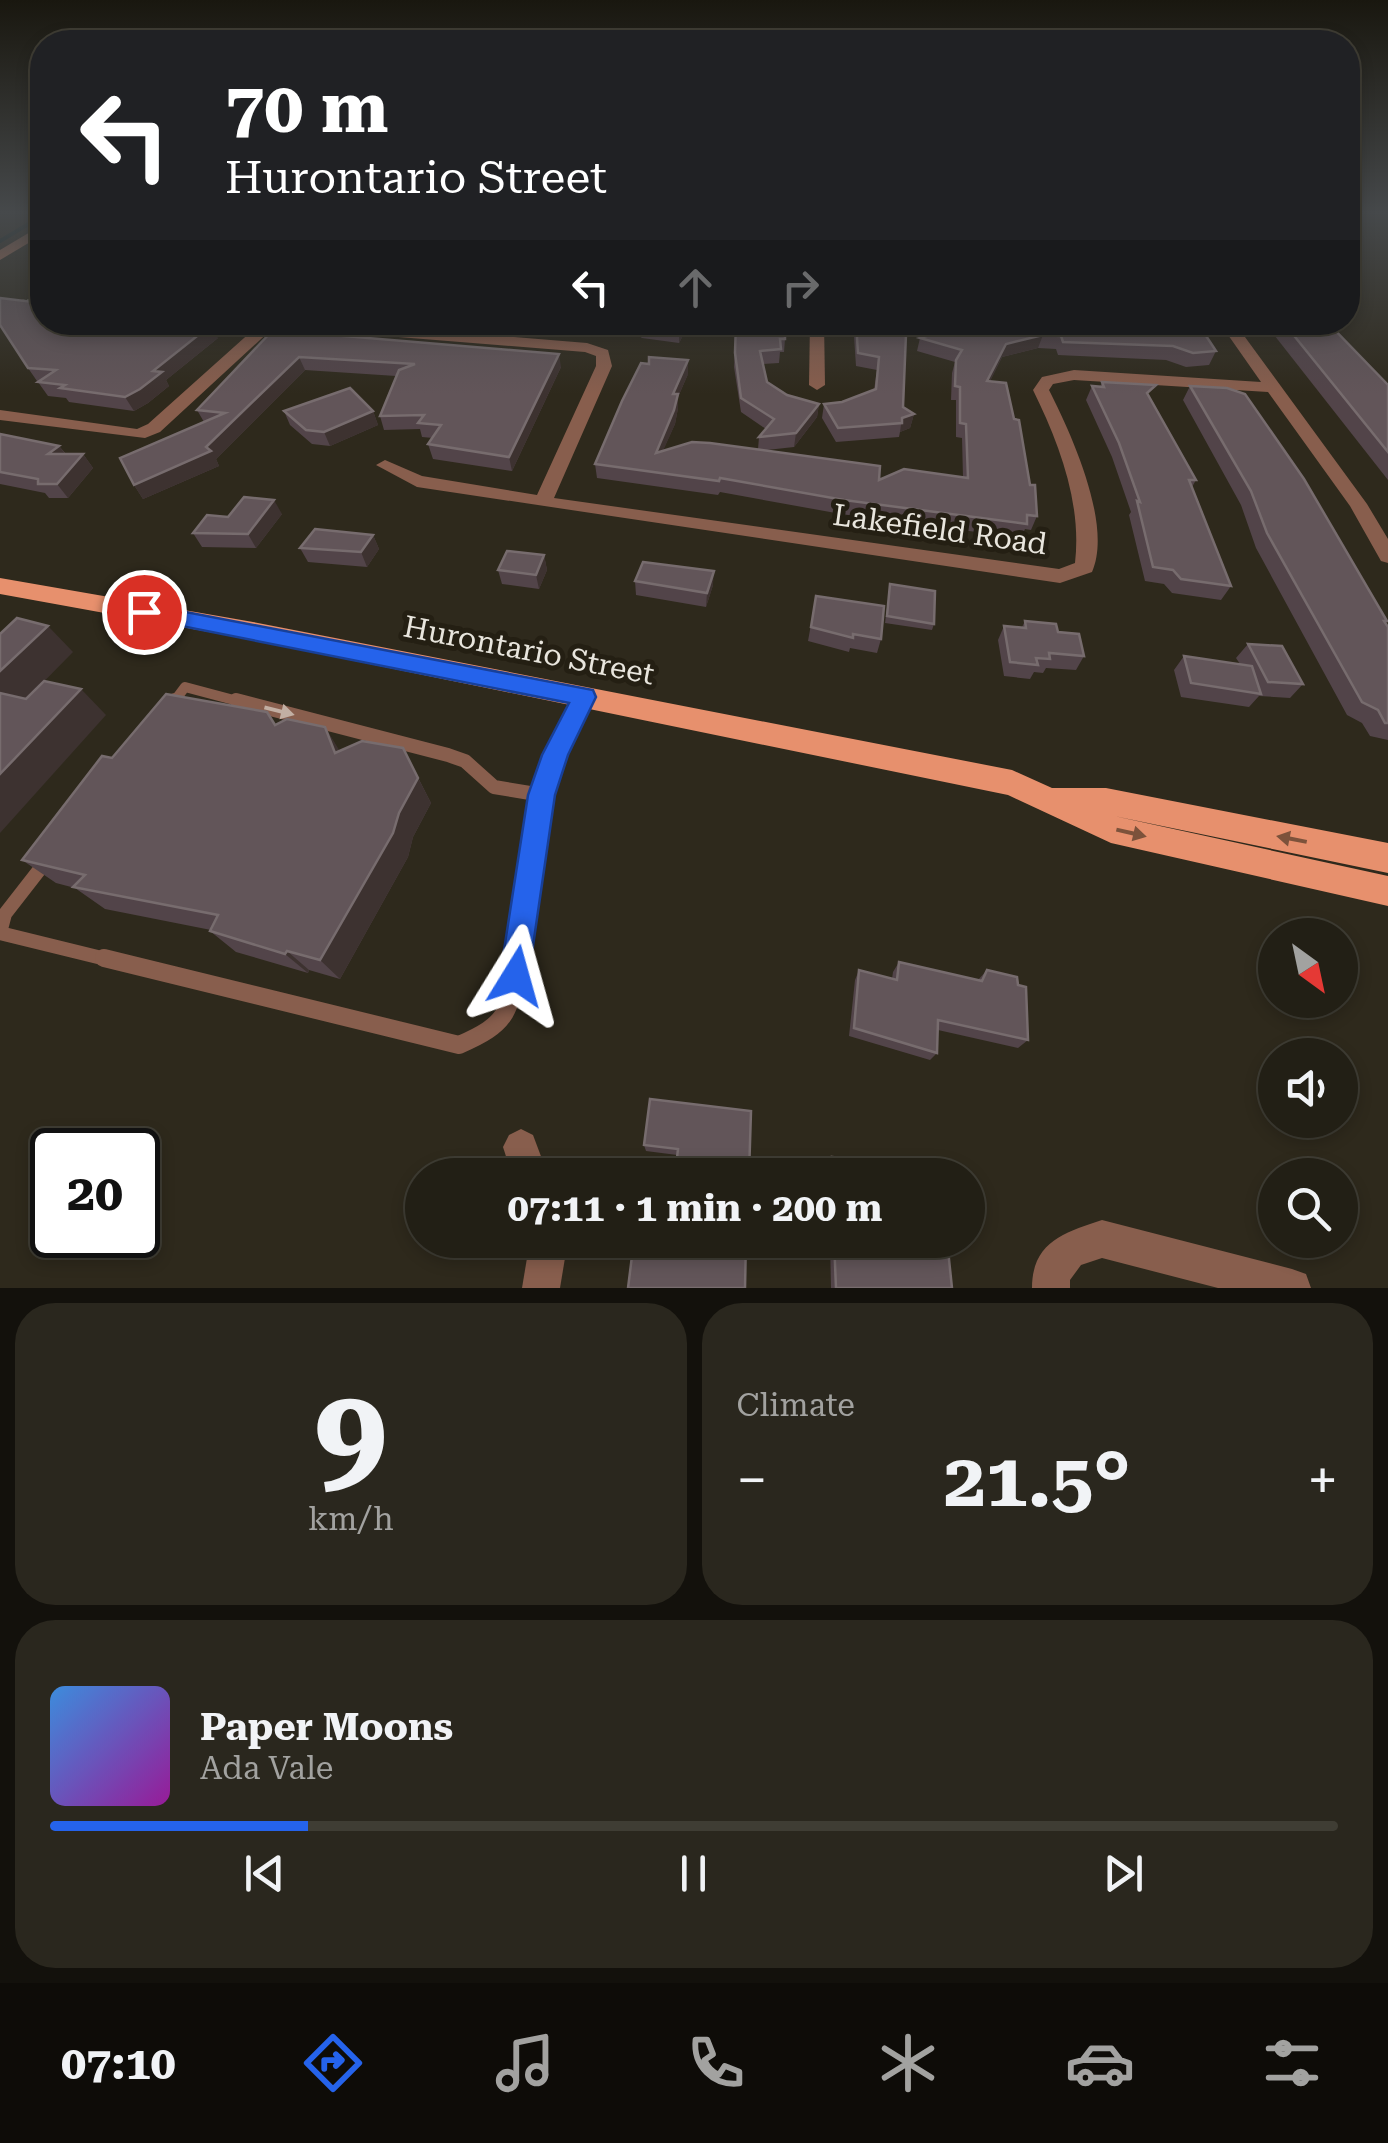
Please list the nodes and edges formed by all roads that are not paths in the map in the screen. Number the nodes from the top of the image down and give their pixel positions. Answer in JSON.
{"nodes":[{"id":1,"x":257,"y":335,"type":"edge"},
{"id":2,"x":484,"y":335,"type":"edge"},
{"id":3,"x":817,"y":335,"type":"edge"},
{"id":4,"x":1235,"y":335,"type":"edge"},
{"id":5,"x":817,"y":385,"type":"dead end"},
{"id":6,"x":1272,"y":387,"type":"junction"},
{"id":7,"x":0,"y":415,"type":"edge"},
{"id":8,"x":385,"y":465,"type":"dead end"},
{"id":9,"x":543,"y":502,"type":"junction"},
{"id":10,"x":1388,"y":556,"type":"edge"},
{"id":11,"x":0,"y":586,"type":"edge"},
{"id":12,"x":584,"y":697,"type":"junction"},
{"id":13,"x":161,"y":717,"type":"edge"},
{"id":14,"x":542,"y":795,"type":"junction"},
{"id":15,"x":1040,"y":798,"type":"junction"},
{"id":16,"x":53,"y":853,"type":"edge"},
{"id":17,"x":1388,"y":858,"type":"edge"},
{"id":18,"x":1388,"y":891,"type":"edge"},
{"id":19,"x":546,"y":1258,"type":"edge"},
{"id":20,"x":541,"y":1288,"type":"edge"},
{"id":21,"x":1051,"y":1288,"type":"edge"},
{"id":22,"x":1292,"y":1288,"type":"edge"}],
"edges":[{"from":1,"to":7,"type":"street"},
{"from":2,"to":9,"type":"street"},
{"from":3,"to":5,"type":"street"},
{"from":4,"to":6,"type":"street"},
{"from":6,"to":9,"type":"street","name":"Lakefield Road"},
{"from":6,"to":10,"type":"street"},
{"from":8,"to":9,"type":"street"},
{"from":11,"to":12,"type":"main road","name":"Hurontario Street"},
{"from":12,"to":14,"type":"lane"},
{"from":12,"to":15,"type":"main road","name":"Hurontario Street"},
{"from":13,"to":14,"type":"lane","one_way":true},
{"from":14,"to":16,"type":"lane"},
{"from":17,"to":15,"type":"main road","name":"Hurontario Street","one_way":true},
{"from":15,"to":18,"type":"main road","name":"Hurontario Street","one_way":true},
{"from":19,"to":20,"type":"street"},
{"from":21,"to":22,"type":"street"}]}
